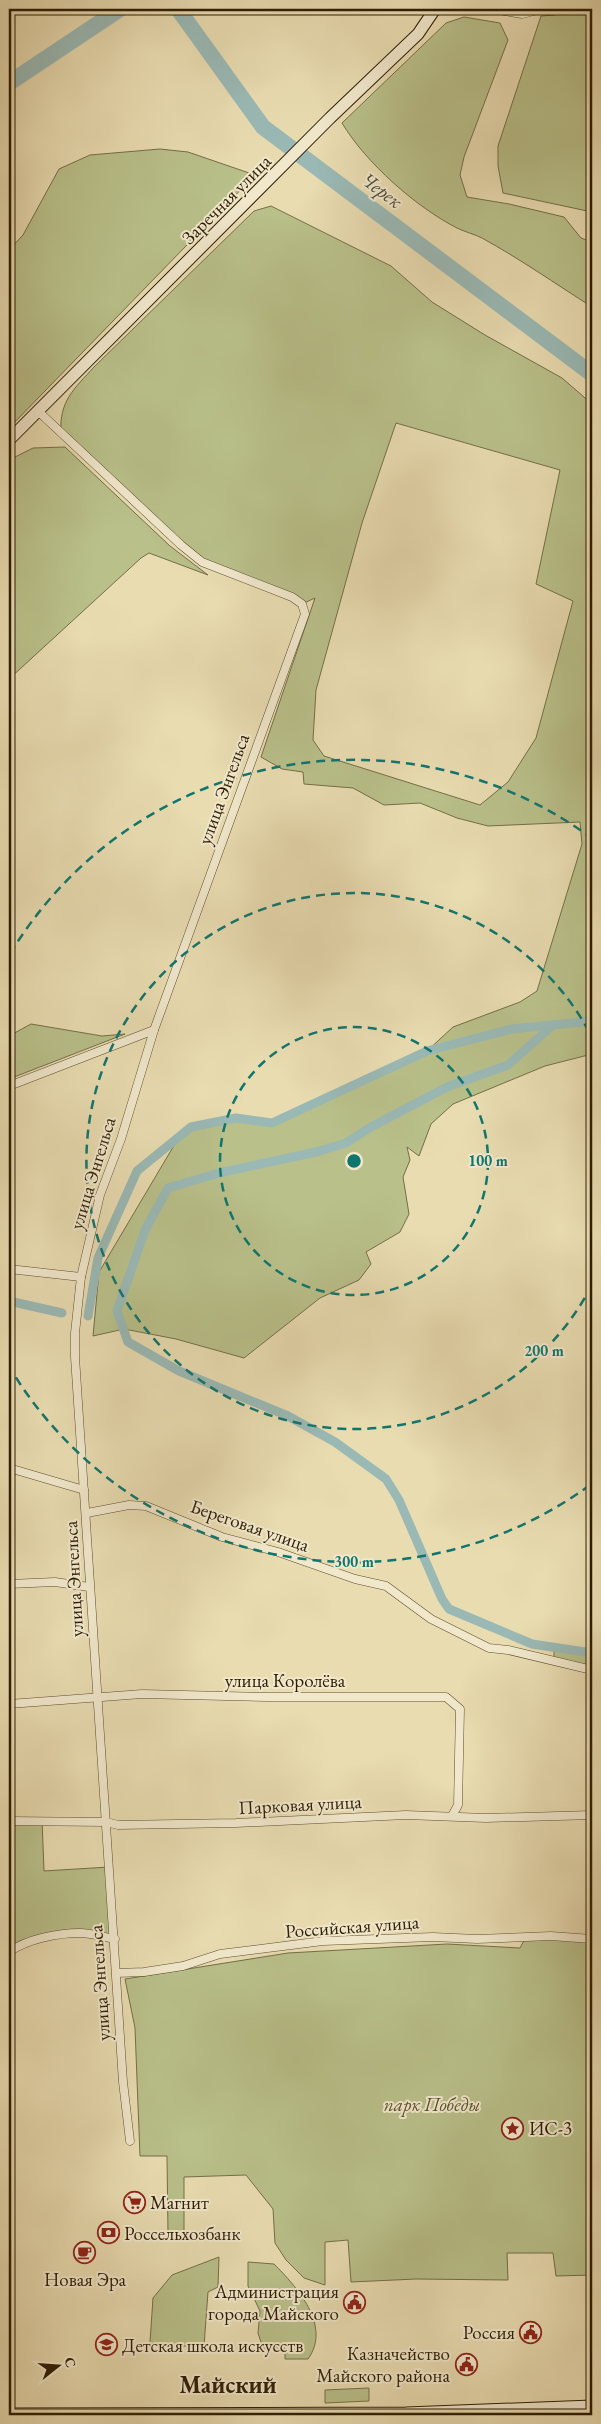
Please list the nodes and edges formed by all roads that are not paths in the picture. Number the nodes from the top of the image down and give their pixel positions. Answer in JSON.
{"nodes":[{"id":1,"x":435,"y":9,"type":"edge"},
{"id":2,"x":493,"y":9,"type":"edge"},
{"id":3,"x":542,"y":9,"type":"edge"},
{"id":4,"x":39,"y":412,"type":"junction"},
{"id":5,"x":9,"y":440,"type":"edge"},
{"id":6,"x":154,"y":1030,"type":"junction"},
{"id":7,"x":9,"y":1086,"type":"edge"},
{"id":8,"x":9,"y":1269,"type":"edge"},
{"id":9,"x":81,"y":1278,"type":"junction"},
{"id":10,"x":9,"y":1468,"type":"edge"},
{"id":11,"x":84,"y":1490,"type":"junction"},
{"id":12,"x":87,"y":1513,"type":"junction"},
{"id":13,"x":9,"y":1584,"type":"edge"},
{"id":14,"x":89,"y":1587,"type":"junction"},
{"id":15,"x":592,"y":1670,"type":"edge"},
{"id":16,"x":98,"y":1699,"type":"junction"},
{"id":17,"x":9,"y":1704,"type":"edge"},
{"id":18,"x":458,"y":1804,"type":"junction"},
{"id":19,"x":592,"y":1815,"type":"edge"},
{"id":20,"x":452,"y":1816,"type":"junction"},
{"id":21,"x":468,"y":1817,"type":"junction"},
{"id":22,"x":9,"y":1821,"type":"edge"},
{"id":23,"x":106,"y":1822,"type":"junction"},
{"id":24,"x":114,"y":1939,"type":"junction"},
{"id":25,"x":592,"y":1939,"type":"edge"},
{"id":26,"x":9,"y":1952,"type":"edge"},
{"id":27,"x":117,"y":1973,"type":"junction"},
{"id":28,"x":130,"y":2141,"type":"dead end"},
{"id":29,"x":592,"y":2406,"type":"edge"},
{"id":30,"x":9,"y":2414,"type":"edge"},
{"id":31,"x":151,"y":2414,"type":"edge"},
{"id":32,"x":233,"y":2415,"type":"edge"}],
"edges":[{"from":1,"to":4,"type":"street","name":"Заречная улица"},
{"from":2,"to":3,"type":"street"},
{"from":4,"to":5,"type":"street","name":"Заречная улица"},
{"from":4,"to":6,"type":"street","name":"улица Энгельса"},
{"from":6,"to":7,"type":"street"},
{"from":6,"to":9,"type":"street","name":"улица Энгельса"},
{"from":8,"to":9,"type":"street"},
{"from":9,"to":11,"type":"street","name":"улица Энгельса"},
{"from":10,"to":11,"type":"street"},
{"from":11,"to":12,"type":"street","name":"улица Энгельса"},
{"from":12,"to":14,"type":"street","name":"улица Энгельса"},
{"from":12,"to":15,"type":"street","name":"Береговая улица"},
{"from":13,"to":14,"type":"street"},
{"from":14,"to":16,"type":"street","name":"улица Энгельса"},
{"from":16,"to":17,"type":"street","name":"улица Королёва"},
{"from":16,"to":18,"type":"street","name":"улица Королёва"},
{"from":16,"to":23,"type":"street","name":"улица Энгельса"},
{"from":18,"to":20,"type":"street"},
{"from":18,"to":21,"type":"street"},
{"from":19,"to":21,"type":"street","name":"Парковая улица"},
{"from":20,"to":21,"type":"street","name":"Парковая улица"},
{"from":20,"to":23,"type":"street","name":"Парковая улица"},
{"from":22,"to":23,"type":"street","name":"Парковая улица"},
{"from":23,"to":24,"type":"street","name":"улица Энгельса"},
{"from":24,"to":26,"type":"street"},
{"from":24,"to":27,"type":"street","name":"улица Энгельса"},
{"from":25,"to":27,"type":"street","name":"Российская улица"},
{"from":27,"to":28,"type":"street","name":"улица Энгельса"},
{"from":29,"to":32,"type":"street"},
{"from":30,"to":31,"type":"street"},
{"from":31,"to":32,"type":"street"}]}
